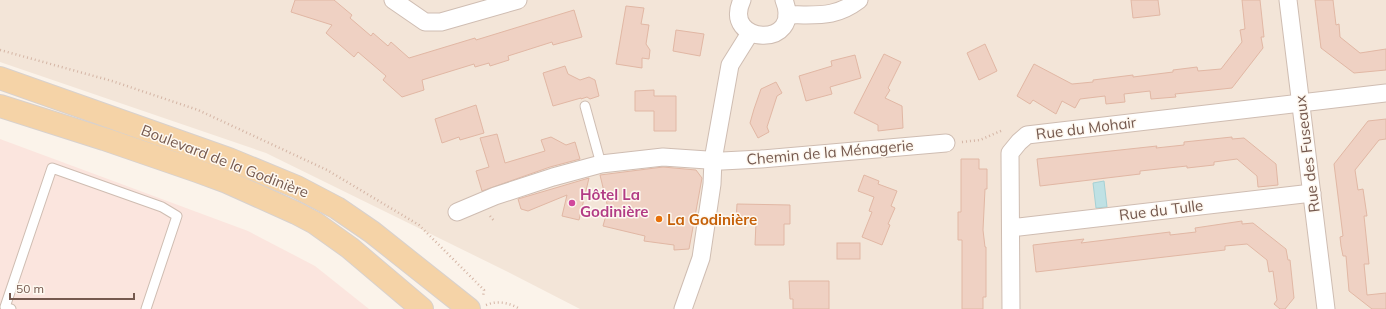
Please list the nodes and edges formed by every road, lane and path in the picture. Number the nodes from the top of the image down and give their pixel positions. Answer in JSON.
{"nodes":[{"id":1,"x":393,"y":0,"type":"edge"},
{"id":2,"x":518,"y":0,"type":"edge"},
{"id":3,"x":741,"y":0,"type":"edge"},
{"id":4,"x":859,"y":0,"type":"edge"},
{"id":5,"x":1288,"y":0,"type":"edge"},
{"id":6,"x":786,"y":8,"type":"edge"},
{"id":7,"x":750,"y":32,"type":"junction"},
{"id":8,"x":0,"y":78,"type":"edge"},
{"id":9,"x":1386,"y":93,"type":"edge"},
{"id":10,"x":1301,"y":102,"type":"junction"},
{"id":11,"x":0,"y":106,"type":"edge"},
{"id":12,"x":585,"y":106,"type":"dead end"},
{"id":13,"x":1003,"y":130,"type":"dead end"},
{"id":14,"x":946,"y":143,"type":"joint"},
{"id":15,"x":713,"y":160,"type":"junction"},
{"id":16,"x":600,"y":164,"type":"junction"},
{"id":17,"x":1312,"y":193,"type":"junction"},
{"id":18,"x":457,"y":212,"type":"dead end"},
{"id":19,"x":1011,"y":226,"type":"junction"},
{"id":20,"x":476,"y":308,"type":"edge"},
{"id":21,"x":11,"y":309,"type":"edge"},
{"id":22,"x":146,"y":309,"type":"edge"},
{"id":23,"x":422,"y":309,"type":"edge"},
{"id":24,"x":520,"y":309,"type":"edge"},
{"id":25,"x":683,"y":309,"type":"edge"},
{"id":26,"x":1011,"y":309,"type":"edge"},
{"id":27,"x":1326,"y":309,"type":"edge"}],
"edges":[{"from":1,"to":2,"type":"street"},
{"from":3,"to":7,"type":"street"},
{"from":4,"to":6,"type":"street"},
{"from":5,"to":10,"type":"street","name":"Rue des Fuseaux"},
{"from":6,"to":7,"type":"street"},
{"from":7,"to":15,"type":"street"},
{"from":8,"to":20,"type":"main road","name":"Boulevard de la Godinière"},
{"from":9,"to":10,"type":"street","name":"Rue du Mohair"},
{"from":10,"to":17,"type":"street","name":"Rue des Fuseaux"},
{"from":10,"to":19,"type":"street","name":"Rue du Mohair"},
{"from":11,"to":23,"type":"main road","name":"Boulevard de la Godinière"},
{"from":12,"to":16,"type":"lane"},
{"from":13,"to":14,"type":"path"},
{"from":14,"to":15,"type":"street","name":"Chemin de la Ménagerie"},
{"from":15,"to":16,"type":"street","name":"Chemin de la Ménagerie"},
{"from":15,"to":25,"type":"street"},
{"from":16,"to":18,"type":"street","name":"Chemin de la Ménagerie"},
{"from":17,"to":19,"type":"street","name":"Rue du Tulle"},
{"from":17,"to":27,"type":"street","name":"Rue des Fuseaux"},
{"from":19,"to":26,"type":"street","name":"Rue du Mohair"},
{"from":20,"to":24,"type":"path"},
{"from":21,"to":22,"type":"lane"}]}
